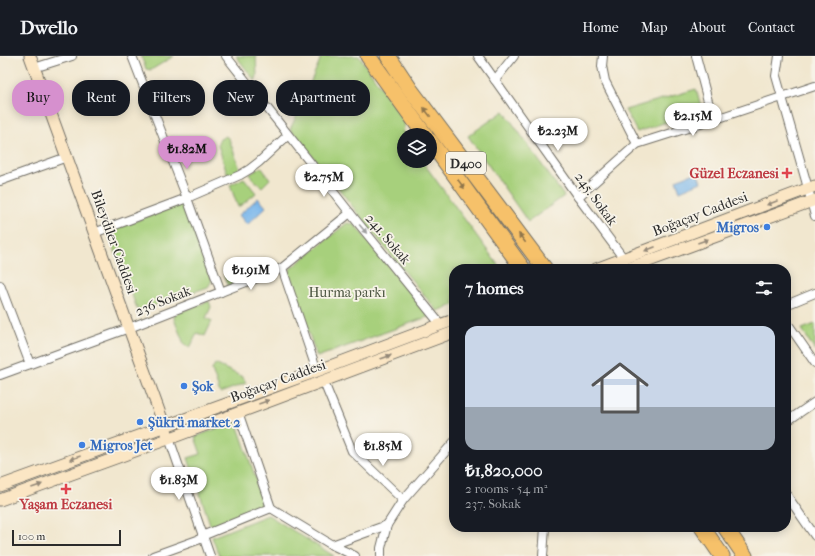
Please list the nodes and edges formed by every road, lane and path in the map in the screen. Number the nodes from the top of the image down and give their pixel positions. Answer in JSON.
{"nodes":[{"id":1,"x":30,"y":56,"type":"edge"},
{"id":2,"x":72,"y":56,"type":"edge"},
{"id":3,"x":132,"y":56,"type":"edge"},
{"id":4,"x":226,"y":56,"type":"edge"},
{"id":5,"x":368,"y":56,"type":"edge"},
{"id":6,"x":388,"y":56,"type":"edge"},
{"id":7,"x":478,"y":56,"type":"edge"},
{"id":8,"x":514,"y":56,"type":"edge"},
{"id":9,"x":603,"y":56,"type":"edge"},
{"id":10,"x":696,"y":56,"type":"edge"},
{"id":11,"x":779,"y":56,"type":"edge"},
{"id":12,"x":34,"y":68,"type":"junction"},
{"id":13,"x":495,"y":80,"type":"junction"},
{"id":14,"x":815,"y":86,"type":"edge"},
{"id":15,"x":782,"y":97,"type":"junction"},
{"id":16,"x":713,"y":120,"type":"junction"},
{"id":17,"x":421,"y":128,"type":"edge"},
{"id":18,"x":287,"y":136,"type":"junction"},
{"id":19,"x":636,"y":144,"type":"junction"},
{"id":20,"x":437,"y":151,"type":"edge"},
{"id":21,"x":67,"y":157,"type":"junction"},
{"id":22,"x":0,"y":181,"type":"edge"},
{"id":23,"x":812,"y":188,"type":"edge"},
{"id":24,"x":578,"y":197,"type":"junction"},
{"id":25,"x":187,"y":198,"type":"junction"},
{"id":26,"x":813,"y":201,"type":"edge"},
{"id":27,"x":350,"y":213,"type":"junction"},
{"id":28,"x":815,"y":216,"type":"edge"},
{"id":29,"x":94,"y":233,"type":"junction"},
{"id":30,"x":518,"y":264,"type":"edge"},
{"id":31,"x":541,"y":264,"type":"edge"},
{"id":32,"x":626,"y":264,"type":"edge"},
{"id":33,"x":632,"y":264,"type":"edge"},
{"id":34,"x":633,"y":264,"type":"edge"},
{"id":35,"x":282,"y":268,"type":"junction"},
{"id":36,"x":0,"y":285,"type":"edge"},
{"id":37,"x":221,"y":292,"type":"junction"},
{"id":38,"x":815,"y":293,"type":"edge"},
{"id":39,"x":791,"y":303,"type":"edge"},
{"id":40,"x":449,"y":322,"type":"edge"},
{"id":41,"x":441,"y":325,"type":"junction"},
{"id":42,"x":129,"y":328,"type":"junction"},
{"id":43,"x":791,"y":328,"type":"edge"},
{"id":44,"x":449,"y":334,"type":"edge"},
{"id":45,"x":815,"y":363,"type":"edge"},
{"id":46,"x":30,"y":364,"type":"junction"},
{"id":47,"x":0,"y":375,"type":"edge"},
{"id":48,"x":320,"y":376,"type":"junction"},
{"id":49,"x":815,"y":402,"type":"edge"},
{"id":50,"x":238,"y":412,"type":"junction"},
{"id":51,"x":791,"y":419,"type":"edge"},
{"id":52,"x":164,"y":427,"type":"junction"},
{"id":53,"x":169,"y":438,"type":"junction"},
{"id":54,"x":449,"y":448,"type":"edge"},
{"id":55,"x":0,"y":486,"type":"edge"},
{"id":56,"x":0,"y":500,"type":"edge"},
{"id":57,"x":403,"y":500,"type":"junction"},
{"id":58,"x":791,"y":500,"type":"edge"},
{"id":59,"x":271,"y":508,"type":"junction"},
{"id":60,"x":387,"y":525,"type":"junction"},
{"id":61,"x":812,"y":526,"type":"edge"},
{"id":62,"x":545,"y":532,"type":"edge"},
{"id":63,"x":705,"y":532,"type":"edge"},
{"id":64,"x":728,"y":532,"type":"edge"},
{"id":65,"x":815,"y":536,"type":"edge"},
{"id":66,"x":202,"y":537,"type":"junction"},
{"id":67,"x":332,"y":545,"type":"junction"},
{"id":68,"x":152,"y":556,"type":"edge"},
{"id":69,"x":210,"y":556,"type":"edge"},
{"id":70,"x":355,"y":556,"type":"edge"},
{"id":71,"x":381,"y":556,"type":"edge"},
{"id":72,"x":543,"y":556,"type":"edge"},
{"id":73,"x":722,"y":556,"type":"edge"},
{"id":74,"x":745,"y":556,"type":"edge"}],
"edges":[{"from":1,"to":12,"type":"main road","name":"Bileydiler Caddesi"},
{"from":2,"to":12,"type":"street"},
{"from":3,"to":25,"type":"street"},
{"from":4,"to":18,"type":"street","name":"241. Sokak"},
{"from":5,"to":17,"type":"highway"},
{"from":31,"to":6,"type":"highway","number":"D400","one_way":true},
{"from":7,"to":13,"type":"street","name":"245. Sokak"},
{"from":8,"to":13,"type":"street"},
{"from":9,"to":19,"type":"street"},
{"from":10,"to":16,"type":"street"},
{"from":11,"to":15,"type":"street"},
{"from":12,"to":21,"type":"main road","name":"Bileydiler Caddesi"},
{"from":13,"to":24,"type":"street","name":"245. Sokak"},
{"from":14,"to":15,"type":"street"},
{"from":15,"to":16,"type":"street"},
{"from":15,"to":23,"type":"street"},
{"from":16,"to":19,"type":"street"},
{"from":18,"to":25,"type":"street"},
{"from":18,"to":27,"type":"street","name":"241. Sokak"},
{"from":19,"to":24,"type":"street"},
{"from":20,"to":30,"type":"highway","number":"D400","one_way":true},
{"from":21,"to":22,"type":"street"},
{"from":21,"to":29,"type":"main road","name":"Bileydiler Caddesi"},
{"from":23,"to":26,"type":"street"},
{"from":23,"to":33,"type":"main road","name":"Boğaçay Caddesi","one_way":true},
{"from":24,"to":32,"type":"street","name":"245. Sokak"},
{"from":25,"to":29,"type":"street"},
{"from":25,"to":37,"type":"street"},
{"from":26,"to":28,"type":"street"},
{"from":34,"to":26,"type":"main road","name":"Boğaçay Caddesi","one_way":true},
{"from":27,"to":35,"type":"street","name":"236 Sokak"},
{"from":27,"to":41,"type":"street","name":"241. Sokak","one_way":true},
{"from":29,"to":42,"type":"main road","name":"Bileydiler Caddesi"},
{"from":35,"to":37,"type":"street","name":"236 Sokak"},
{"from":35,"to":48,"type":"street"},
{"from":36,"to":46,"type":"street"},
{"from":37,"to":42,"type":"street","name":"236 Sokak"},
{"from":38,"to":39,"type":"street"},
{"from":40,"to":41,"type":"main road","name":"Boğaçay Caddesi"},
{"from":41,"to":48,"type":"main road","name":"Boğaçay Caddesi"},
{"from":42,"to":46,"type":"street","name":"236 Sokak"},
{"from":42,"to":52,"type":"main road","name":"Bileydiler Caddesi"},
{"from":43,"to":45,"type":"street"},
{"from":48,"to":44,"type":"main road","name":"Boğaçay Caddesi","one_way":true},
{"from":46,"to":47,"type":"street","name":"236 Sokak"},
{"from":50,"to":48,"type":"main road","name":"Boğaçay Caddesi","one_way":true},
{"from":48,"to":52,"type":"main road","name":"Boğaçay Caddesi"},
{"from":48,"to":57,"type":"street"},
{"from":49,"to":51,"type":"street"},
{"from":50,"to":53,"type":"main road","name":"Boğaçay Caddesi"},
{"from":50,"to":59,"type":"street"},
{"from":52,"to":53,"type":"main road","name":"Bileydiler Caddesi"},
{"from":52,"to":55,"type":"main road","name":"Boğaçay Caddesi","one_way":true},
{"from":56,"to":53,"type":"main road","name":"Boğaçay Caddesi","one_way":true},
{"from":53,"to":66,"type":"street"},
{"from":54,"to":57,"type":"street"},
{"from":57,"to":60,"type":"street"},
{"from":58,"to":61,"type":"street"},
{"from":59,"to":66,"type":"street"},
{"from":59,"to":67,"type":"street"},
{"from":60,"to":67,"type":"street"},
{"from":60,"to":71,"type":"street"},
{"from":61,"to":65,"type":"street"},
{"from":62,"to":72,"type":"street"},
{"from":63,"to":73,"type":"highway"},
{"from":64,"to":74,"type":"highway"},
{"from":66,"to":68,"type":"street"},
{"from":66,"to":69,"type":"street"},
{"from":67,"to":70,"type":"street"}]}
